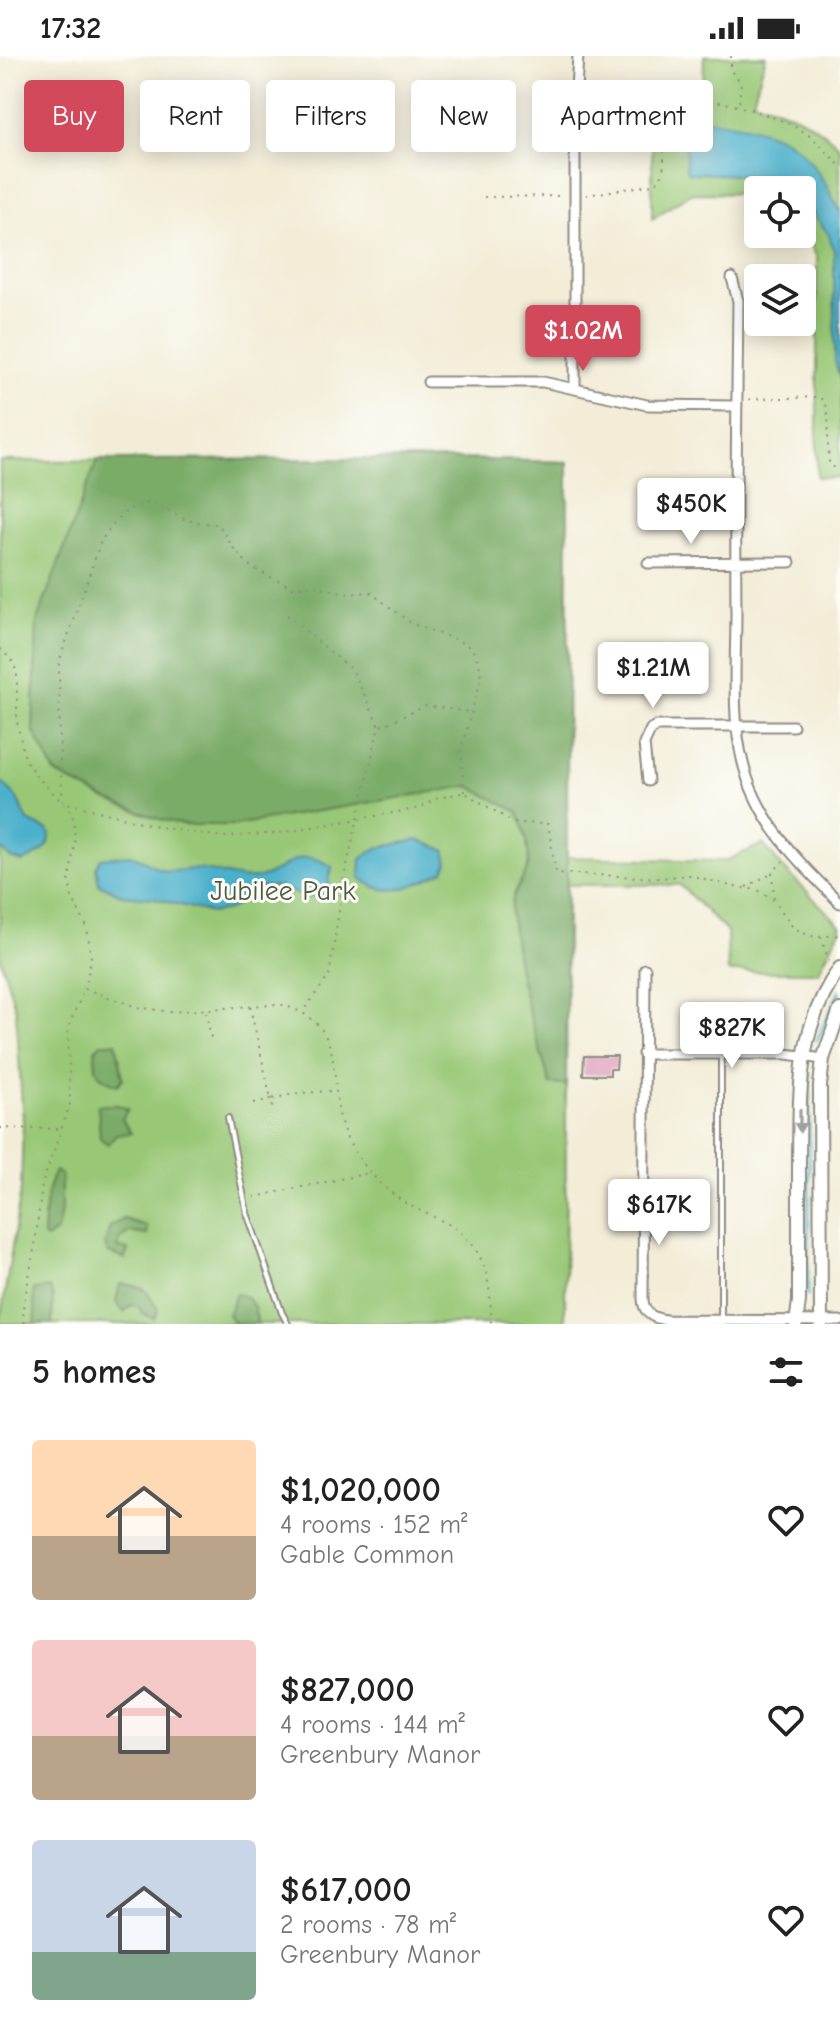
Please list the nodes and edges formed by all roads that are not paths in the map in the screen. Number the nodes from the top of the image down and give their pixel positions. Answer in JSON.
{"nodes":[{"id":1,"x":578,"y":56,"type":"edge"},
{"id":2,"x":732,"y":278,"type":"dead end"},
{"id":3,"x":428,"y":382,"type":"dead end"},
{"id":4,"x":575,"y":388,"type":"junction"},
{"id":5,"x":737,"y":406,"type":"junction"},
{"id":6,"x":735,"y":562,"type":"junction"},
{"id":7,"x":790,"y":562,"type":"dead end"},
{"id":8,"x":648,"y":563,"type":"dead end"},
{"id":9,"x":737,"y":726,"type":"junction"},
{"id":10,"x":793,"y":726,"type":"dead end"},
{"id":11,"x":648,"y":781,"type":"dead end"},
{"id":12,"x":840,"y":903,"type":"edge"},
{"id":13,"x":835,"y":965,"type":"edge"},
{"id":14,"x":645,"y":969,"type":"dead end"},
{"id":15,"x":840,"y":1010,"type":"edge"},
{"id":16,"x":643,"y":1054,"type":"junction"},
{"id":17,"x":721,"y":1054,"type":"junction"},
{"id":18,"x":803,"y":1055,"type":"junction"},
{"id":19,"x":823,"y":1059,"type":"junction"},
{"id":20,"x":228,"y":1118,"type":"dead end"},
{"id":21,"x":721,"y":1319,"type":"junction"},
{"id":22,"x":840,"y":1321,"type":"edge"},
{"id":23,"x":796,"y":1323,"type":"edge"},
{"id":24,"x":820,"y":1323,"type":"edge"},
{"id":25,"x":288,"y":1324,"type":"edge"}],
"edges":[{"from":1,"to":4,"type":"street"},
{"from":2,"to":5,"type":"street"},
{"from":3,"to":4,"type":"street"},
{"from":4,"to":5,"type":"street"},
{"from":5,"to":6,"type":"street"},
{"from":6,"to":7,"type":"street"},
{"from":6,"to":8,"type":"street"},
{"from":6,"to":9,"type":"street"},
{"from":9,"to":10,"type":"street"},
{"from":9,"to":11,"type":"street"},
{"from":9,"to":12,"type":"street"},
{"from":13,"to":18,"type":"street"},
{"from":14,"to":16,"type":"street"},
{"from":15,"to":19,"type":"street"},
{"from":16,"to":17,"type":"street"},
{"from":16,"to":21,"type":"street"},
{"from":17,"to":18,"type":"street"},
{"from":17,"to":21,"type":"lane"},
{"from":18,"to":19,"type":"street"},
{"from":18,"to":23,"type":"street","one_way":true},
{"from":19,"to":24,"type":"street"},
{"from":20,"to":25,"type":"lane"},
{"from":21,"to":23,"type":"street"},
{"from":22,"to":24,"type":"street"},
{"from":23,"to":24,"type":"street"}]}
